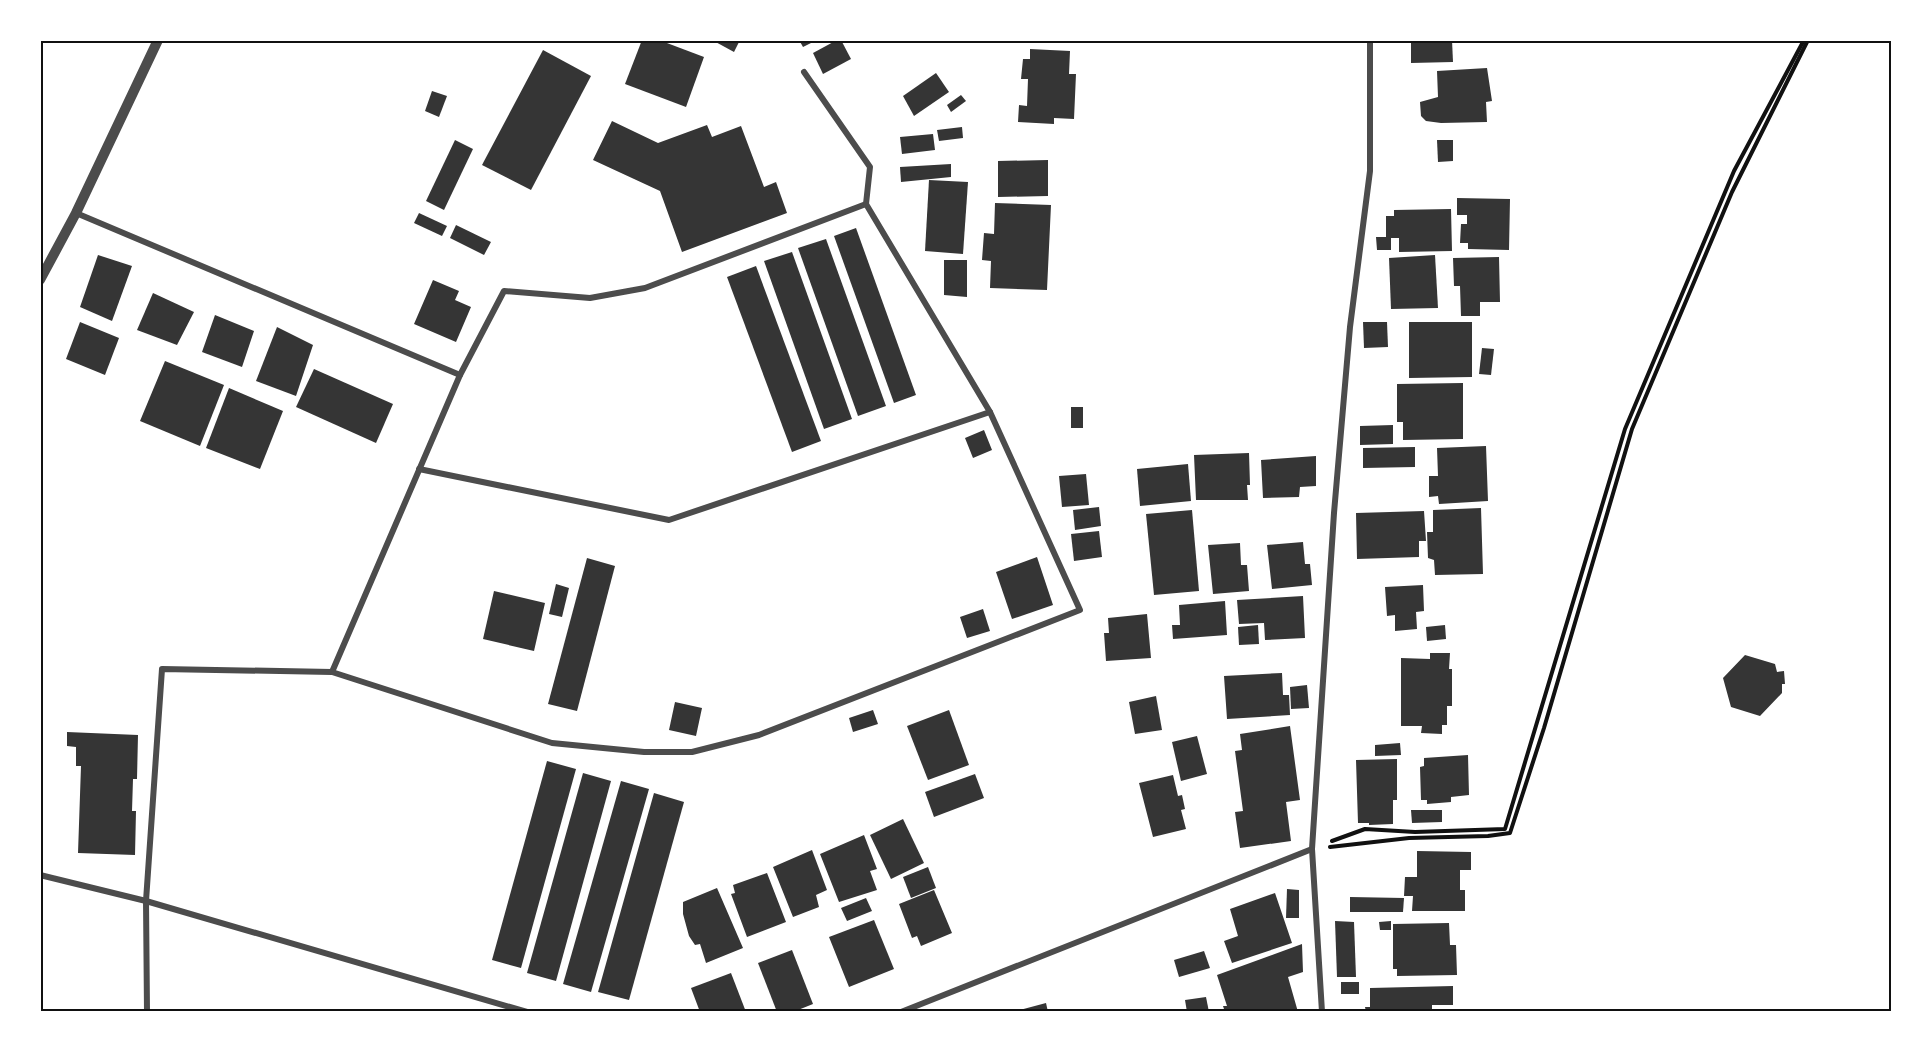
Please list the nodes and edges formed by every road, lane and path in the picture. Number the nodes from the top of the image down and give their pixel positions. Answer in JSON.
{"nodes":[{"id":1,"x":158,"y":40,"type":"edge"},
{"id":2,"x":1370,"y":40,"type":"edge"},
{"id":3,"x":1804,"y":40,"type":"edge"},
{"id":4,"x":1808,"y":40,"type":"edge"},
{"id":5,"x":804,"y":72,"type":"dead end"},
{"id":6,"x":866,"y":204,"type":"junction"},
{"id":7,"x":76,"y":213,"type":"junction"},
{"id":8,"x":40,"y":280,"type":"edge"},
{"id":9,"x":460,"y":375,"type":"junction"},
{"id":10,"x":990,"y":412,"type":"junction"},
{"id":11,"x":419,"y":469,"type":"junction"},
{"id":12,"x":332,"y":672,"type":"junction"},
{"id":13,"x":1312,"y":849,"type":"junction"},
{"id":14,"x":40,"y":875,"type":"edge"},
{"id":15,"x":146,"y":901,"type":"junction"},
{"id":16,"x":147,"y":1011,"type":"edge"},
{"id":17,"x":528,"y":1011,"type":"edge"},
{"id":18,"x":901,"y":1011,"type":"edge"},
{"id":19,"x":1322,"y":1011,"type":"edge"}],
"edges":[{"from":1,"to":7,"type":"street"},
{"from":2,"to":13,"type":"street"},
{"from":3,"to":13,"type":"path"},
{"from":4,"to":13,"type":"path"},
{"from":5,"to":6,"type":"street"},
{"from":6,"to":9,"type":"street"},
{"from":6,"to":10,"type":"street"},
{"from":7,"to":8,"type":"street"},
{"from":7,"to":9,"type":"street"},
{"from":9,"to":11,"type":"street"},
{"from":10,"to":11,"type":"street"},
{"from":10,"to":12,"type":"street"},
{"from":11,"to":12,"type":"street"},
{"from":12,"to":15,"type":"street"},
{"from":13,"to":18,"type":"street"},
{"from":13,"to":19,"type":"street"},
{"from":14,"to":15,"type":"street"},
{"from":15,"to":16,"type":"street"},
{"from":15,"to":17,"type":"street"}]}
